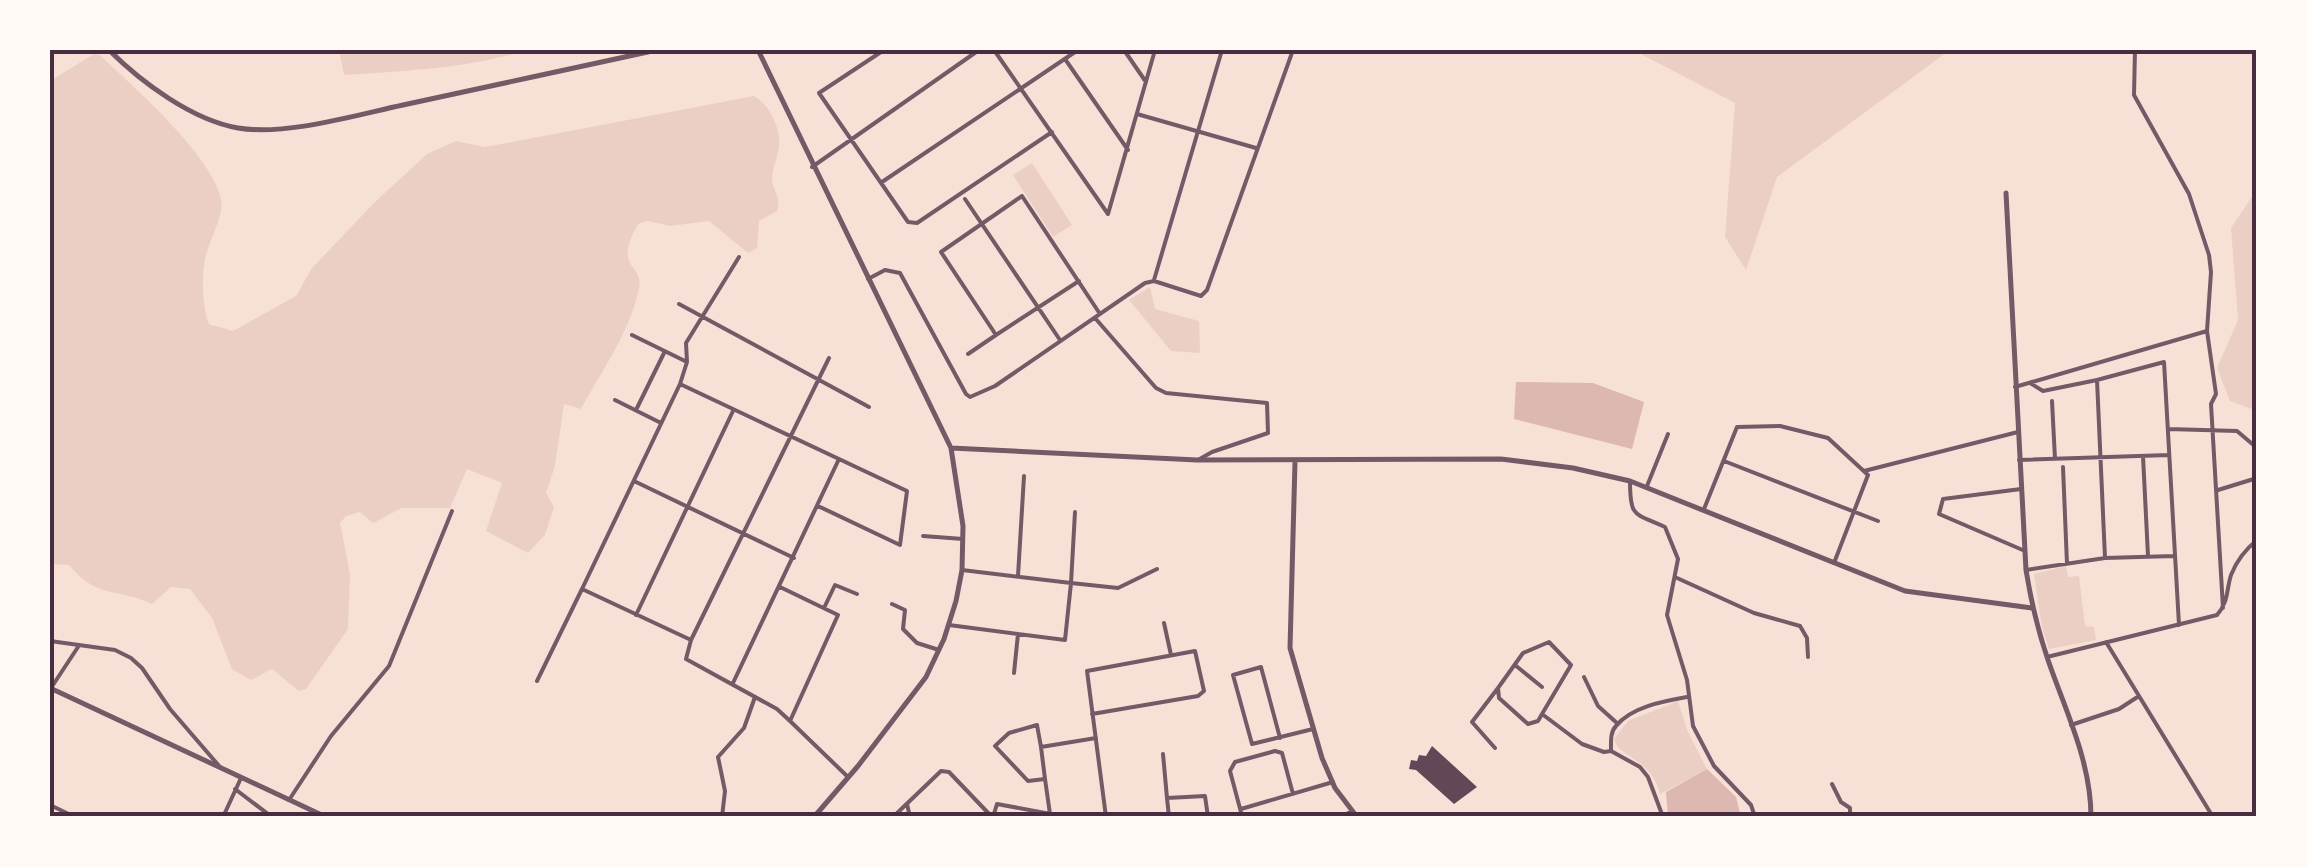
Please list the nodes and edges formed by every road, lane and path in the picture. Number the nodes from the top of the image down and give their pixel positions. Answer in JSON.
{"nodes":[{"id":1,"x":108,"y":50,"type":"edge"},
{"id":2,"x":657,"y":50,"type":"edge"},
{"id":3,"x":758,"y":50,"type":"edge"},
{"id":4,"x":884,"y":50,"type":"edge"},
{"id":5,"x":979,"y":50,"type":"edge"},
{"id":6,"x":994,"y":50,"type":"edge"},
{"id":7,"x":1078,"y":50,"type":"edge"},
{"id":8,"x":1124,"y":50,"type":"edge"},
{"id":9,"x":1156,"y":50,"type":"edge"},
{"id":10,"x":1222,"y":50,"type":"edge"},
{"id":11,"x":1293,"y":50,"type":"edge"},
{"id":12,"x":2135,"y":50,"type":"edge"},
{"id":13,"x":1065,"y":59,"type":"junction"},
{"id":14,"x":1146,"y":82,"type":"junction"},
{"id":15,"x":1020,"y":88,"type":"junction"},
{"id":16,"x":1138,"y":114,"type":"junction"},
{"id":17,"x":1198,"y":131,"type":"junction"},
{"id":18,"x":1052,"y":132,"type":"junction"},
{"id":19,"x":850,"y":139,"type":"junction"},
{"id":20,"x":1256,"y":148,"type":"junction"},
{"id":21,"x":1128,"y":150,"type":"junction"},
{"id":22,"x":812,"y":167,"type":"junction"},
{"id":23,"x":882,"y":182,"type":"junction"},
{"id":24,"x":2006,"y":193,"type":"dead end"},
{"id":25,"x":965,"y":199,"type":"dead end"},
{"id":26,"x":982,"y":224,"type":"junction"},
{"id":27,"x":739,"y":258,"type":"dead end"},
{"id":28,"x":868,"y":279,"type":"junction"},
{"id":29,"x":1154,"y":281,"type":"junction"},
{"id":30,"x":1078,"y":282,"type":"junction"},
{"id":31,"x":679,"y":304,"type":"dead end"},
{"id":32,"x":1038,"y":307,"type":"junction"},
{"id":33,"x":701,"y":316,"type":"junction"},
{"id":34,"x":1098,"y":316,"type":"junction"},
{"id":35,"x":2207,"y":331,"type":"junction"},
{"id":36,"x":632,"y":335,"type":"dead end"},
{"id":37,"x":996,"y":335,"type":"junction"},
{"id":38,"x":1060,"y":340,"type":"junction"},
{"id":39,"x":665,"y":351,"type":"junction"},
{"id":40,"x":968,"y":354,"type":"dead end"},
{"id":41,"x":829,"y":358,"type":"dead end"},
{"id":42,"x":687,"y":362,"type":"junction"},
{"id":43,"x":818,"y":379,"type":"junction"},
{"id":44,"x":2097,"y":380,"type":"junction"},
{"id":45,"x":2030,"y":383,"type":"junction"},
{"id":46,"x":680,"y":384,"type":"junction"},
{"id":47,"x":2015,"y":387,"type":"junction"},
{"id":48,"x":615,"y":400,"type":"dead end"},
{"id":49,"x":2052,"y":401,"type":"dead end"},
{"id":50,"x":869,"y":407,"type":"dead end"},
{"id":51,"x":636,"y":410,"type":"junction"},
{"id":52,"x":733,"y":410,"type":"junction"},
{"id":53,"x":661,"y":423,"type":"junction"},
{"id":54,"x":2168,"y":428,"type":"junction"},
{"id":55,"x":2214,"y":429,"type":"junction"},
{"id":56,"x":2018,"y":432,"type":"junction"},
{"id":57,"x":1668,"y":434,"type":"dead end"},
{"id":58,"x":789,"y":435,"type":"junction"},
{"id":59,"x":951,"y":448,"type":"junction"},
{"id":60,"x":2257,"y":448,"type":"edge"},
{"id":61,"x":2169,"y":455,"type":"junction"},
{"id":62,"x":2143,"y":456,"type":"junction"},
{"id":63,"x":2100,"y":458,"type":"junction"},
{"id":64,"x":839,"y":459,"type":"junction"},
{"id":65,"x":2055,"y":459,"type":"junction"},
{"id":66,"x":1198,"y":460,"type":"junction"},
{"id":67,"x":2019,"y":460,"type":"junction"},
{"id":68,"x":1724,"y":461,"type":"junction"},
{"id":69,"x":1294,"y":462,"type":"junction"},
{"id":70,"x":2063,"y":468,"type":"dead end"},
{"id":71,"x":1864,"y":471,"type":"junction"},
{"id":72,"x":1024,"y":476,"type":"dead end"},
{"id":73,"x":2257,"y":478,"type":"edge"},
{"id":74,"x":634,"y":480,"type":"junction"},
{"id":75,"x":1630,"y":481,"type":"junction"},
{"id":76,"x":1647,"y":487,"type":"junction"},
{"id":77,"x":2021,"y":489,"type":"junction"},
{"id":78,"x":2217,"y":490,"type":"junction"},
{"id":79,"x":688,"y":506,"type":"junction"},
{"id":80,"x":818,"y":506,"type":"junction"},
{"id":81,"x":1704,"y":509,"type":"junction"},
{"id":82,"x":452,"y":510,"type":"dead end"},
{"id":83,"x":1075,"y":512,"type":"dead end"},
{"id":84,"x":1854,"y":512,"type":"junction"},
{"id":85,"x":1878,"y":522,"type":"dead end"},
{"id":86,"x":742,"y":532,"type":"junction"},
{"id":87,"x":923,"y":536,"type":"dead end"},
{"id":88,"x":963,"y":539,"type":"junction"},
{"id":89,"x":2257,"y":540,"type":"edge"},
{"id":90,"x":2025,"y":551,"type":"junction"},
{"id":91,"x":2148,"y":556,"type":"junction"},
{"id":92,"x":2174,"y":556,"type":"junction"},
{"id":93,"x":794,"y":558,"type":"junction"},
{"id":94,"x":2105,"y":558,"type":"junction"},
{"id":95,"x":1834,"y":563,"type":"junction"},
{"id":96,"x":2067,"y":564,"type":"junction"},
{"id":97,"x":1157,"y":569,"type":"dead end"},
{"id":98,"x":962,"y":570,"type":"junction"},
{"id":99,"x":2026,"y":570,"type":"junction"},
{"id":100,"x":1018,"y":576,"type":"junction"},
{"id":101,"x":1677,"y":578,"type":"junction"},
{"id":102,"x":1071,"y":582,"type":"junction"},
{"id":103,"x":780,"y":588,"type":"junction"},
{"id":104,"x":582,"y":589,"type":"junction"},
{"id":105,"x":857,"y":594,"type":"dead end"},
{"id":106,"x":892,"y":604,"type":"dead end"},
{"id":107,"x":824,"y":608,"type":"junction"},
{"id":108,"x":2032,"y":608,"type":"junction"},
{"id":109,"x":2223,"y":608,"type":"junction"},
{"id":110,"x":636,"y":615,"type":"junction"},
{"id":111,"x":1164,"y":623,"type":"dead end"},
{"id":112,"x":948,"y":625,"type":"junction"},
{"id":113,"x":2180,"y":625,"type":"junction"},
{"id":114,"x":1018,"y":634,"type":"junction"},
{"id":115,"x":691,"y":640,"type":"junction"},
{"id":116,"x":50,"y":641,"type":"edge"},
{"id":117,"x":2106,"y":642,"type":"junction"},
{"id":118,"x":78,"y":647,"type":"junction"},
{"id":119,"x":939,"y":650,"type":"junction"},
{"id":120,"x":1171,"y":656,"type":"junction"},
{"id":121,"x":2047,"y":657,"type":"junction"},
{"id":122,"x":1808,"y":658,"type":"dead end"},
{"id":123,"x":1515,"y":665,"type":"junction"},
{"id":124,"x":1014,"y":673,"type":"dead end"},
{"id":125,"x":1584,"y":678,"type":"dead end"},
{"id":126,"x":537,"y":681,"type":"dead end"},
{"id":127,"x":733,"y":684,"type":"junction"},
{"id":128,"x":1542,"y":687,"type":"dead end"},
{"id":129,"x":50,"y":688,"type":"edge"},
{"id":130,"x":1498,"y":688,"type":"junction"},
{"id":131,"x":2139,"y":696,"type":"junction"},
{"id":132,"x":1687,"y":697,"type":"junction"},
{"id":133,"x":754,"y":698,"type":"junction"},
{"id":134,"x":1092,"y":714,"type":"junction"},
{"id":135,"x":1542,"y":714,"type":"junction"},
{"id":136,"x":790,"y":721,"type":"junction"},
{"id":137,"x":1618,"y":724,"type":"junction"},
{"id":138,"x":2071,"y":724,"type":"junction"},
{"id":139,"x":1313,"y":729,"type":"junction"},
{"id":140,"x":1096,"y":738,"type":"junction"},
{"id":141,"x":1280,"y":738,"type":"junction"},
{"id":142,"x":1041,"y":747,"type":"junction"},
{"id":143,"x":1494,"y":748,"type":"dead end"},
{"id":144,"x":1611,"y":750,"type":"junction"},
{"id":145,"x":1163,"y":754,"type":"dead end"},
{"id":146,"x":220,"y":767,"type":"junction"},
{"id":147,"x":848,"y":777,"type":"junction"},
{"id":148,"x":241,"y":778,"type":"junction"},
{"id":149,"x":1045,"y":779,"type":"junction"},
{"id":150,"x":1332,"y":782,"type":"junction"},
{"id":151,"x":1832,"y":784,"type":"dead end"},
{"id":152,"x":235,"y":789,"type":"junction"},
{"id":153,"x":1293,"y":794,"type":"junction"},
{"id":154,"x":1167,"y":798,"type":"junction"},
{"id":155,"x":289,"y":800,"type":"junction"},
{"id":156,"x":907,"y":804,"type":"junction"},
{"id":157,"x":50,"y":806,"type":"edge"},
{"id":158,"x":1241,"y":813,"type":"edge"},
{"id":159,"x":1050,"y":814,"type":"junction"},
{"id":160,"x":1354,"y":815,"type":"edge"},
{"id":161,"x":816,"y":816,"type":"edge"},
{"id":162,"x":76,"y":817,"type":"edge"},
{"id":163,"x":223,"y":817,"type":"edge"},
{"id":164,"x":272,"y":817,"type":"edge"},
{"id":165,"x":326,"y":817,"type":"edge"},
{"id":166,"x":722,"y":817,"type":"edge"},
{"id":167,"x":894,"y":817,"type":"edge"},
{"id":168,"x":910,"y":817,"type":"edge"},
{"id":169,"x":992,"y":817,"type":"edge"},
{"id":170,"x":1067,"y":817,"type":"edge"},
{"id":171,"x":1106,"y":817,"type":"edge"},
{"id":172,"x":1169,"y":817,"type":"edge"},
{"id":173,"x":1208,"y":817,"type":"edge"},
{"id":174,"x":1338,"y":817,"type":"edge"},
{"id":175,"x":1663,"y":817,"type":"edge"},
{"id":176,"x":1754,"y":817,"type":"edge"},
{"id":177,"x":1850,"y":817,"type":"edge"},
{"id":178,"x":2091,"y":817,"type":"edge"},
{"id":179,"x":2213,"y":817,"type":"edge"}],
"edges":[{"from":1,"to":2,"type":"street"},
{"from":3,"to":22,"type":"street"},
{"from":4,"to":19,"type":"street"},
{"from":5,"to":19,"type":"street"},
{"from":6,"to":15,"type":"street"},
{"from":7,"to":13,"type":"street"},
{"from":8,"to":14,"type":"street"},
{"from":9,"to":14,"type":"street"},
{"from":10,"to":17,"type":"street"},
{"from":11,"to":20,"type":"street"},
{"from":12,"to":35,"type":"street"},
{"from":13,"to":15,"type":"street"},
{"from":13,"to":21,"type":"street"},
{"from":14,"to":16,"type":"street"},
{"from":15,"to":18,"type":"street"},
{"from":15,"to":23,"type":"street"},
{"from":16,"to":17,"type":"street"},
{"from":16,"to":21,"type":"street"},
{"from":17,"to":20,"type":"street"},
{"from":17,"to":29,"type":"street"},
{"from":18,"to":21,"type":"street"},
{"from":18,"to":23,"type":"street"},
{"from":19,"to":22,"type":"street"},
{"from":19,"to":23,"type":"street"},
{"from":20,"to":29,"type":"street"},
{"from":22,"to":28,"type":"street"},
{"from":24,"to":47,"type":"street"},
{"from":25,"to":26,"type":"street"},
{"from":26,"to":30,"type":"street"},
{"from":26,"to":32,"type":"street"},
{"from":26,"to":37,"type":"street"},
{"from":27,"to":33,"type":"street"},
{"from":28,"to":38,"type":"street"},
{"from":28,"to":59,"type":"street"},
{"from":29,"to":34,"type":"street"},
{"from":30,"to":32,"type":"street"},
{"from":30,"to":34,"type":"street"},
{"from":31,"to":33,"type":"street"},
{"from":32,"to":37,"type":"street"},
{"from":32,"to":38,"type":"street"},
{"from":33,"to":42,"type":"street"},
{"from":33,"to":43,"type":"street"},
{"from":34,"to":38,"type":"street"},
{"from":34,"to":66,"type":"street"},
{"from":35,"to":45,"type":"street"},
{"from":35,"to":55,"type":"street"},
{"from":36,"to":39,"type":"street"},
{"from":37,"to":40,"type":"street"},
{"from":39,"to":42,"type":"street"},
{"from":39,"to":51,"type":"street"},
{"from":41,"to":43,"type":"street"},
{"from":42,"to":46,"type":"street"},
{"from":43,"to":50,"type":"street"},
{"from":43,"to":58,"type":"street"},
{"from":44,"to":45,"type":"street"},
{"from":44,"to":54,"type":"street"},
{"from":44,"to":63,"type":"street"},
{"from":45,"to":47,"type":"street"},
{"from":46,"to":52,"type":"street"},
{"from":46,"to":53,"type":"street"},
{"from":47,"to":56,"type":"street"},
{"from":48,"to":51,"type":"street"},
{"from":49,"to":65,"type":"street"},
{"from":51,"to":53,"type":"street"},
{"from":52,"to":58,"type":"street"},
{"from":52,"to":79,"type":"street"},
{"from":53,"to":74,"type":"street"},
{"from":54,"to":55,"type":"street"},
{"from":54,"to":61,"type":"street"},
{"from":55,"to":60,"type":"street"},
{"from":55,"to":78,"type":"street"},
{"from":56,"to":67,"type":"street"},
{"from":56,"to":71,"type":"street"},
{"from":57,"to":76,"type":"street"},
{"from":58,"to":64,"type":"street"},
{"from":58,"to":86,"type":"street"},
{"from":59,"to":66,"type":"street"},
{"from":59,"to":88,"type":"street"},
{"from":61,"to":62,"type":"street"},
{"from":61,"to":92,"type":"street"},
{"from":62,"to":63,"type":"street"},
{"from":62,"to":91,"type":"street"},
{"from":63,"to":65,"type":"street"},
{"from":63,"to":94,"type":"street"},
{"from":64,"to":80,"type":"street"},
{"from":64,"to":80,"type":"street"},
{"from":65,"to":67,"type":"street"},
{"from":66,"to":69,"type":"street"},
{"from":67,"to":77,"type":"street"},
{"from":68,"to":71,"type":"street"},
{"from":68,"to":81,"type":"street"},
{"from":68,"to":84,"type":"street"},
{"from":69,"to":75,"type":"street"},
{"from":69,"to":139,"type":"street"},
{"from":70,"to":96,"type":"street"},
{"from":71,"to":84,"type":"street"},
{"from":72,"to":100,"type":"street"},
{"from":73,"to":78,"type":"street"},
{"from":74,"to":79,"type":"street"},
{"from":74,"to":104,"type":"street"},
{"from":75,"to":76,"type":"street"},
{"from":75,"to":101,"type":"street"},
{"from":76,"to":81,"type":"street"},
{"from":77,"to":90,"type":"street"},
{"from":77,"to":90,"type":"street"},
{"from":78,"to":109,"type":"street"},
{"from":79,"to":86,"type":"street"},
{"from":79,"to":110,"type":"street"},
{"from":80,"to":93,"type":"street"},
{"from":81,"to":95,"type":"street"},
{"from":82,"to":155,"type":"street"},
{"from":83,"to":102,"type":"street"},
{"from":84,"to":85,"type":"street"},
{"from":84,"to":95,"type":"street"},
{"from":86,"to":93,"type":"street"},
{"from":86,"to":115,"type":"street"},
{"from":87,"to":88,"type":"street"},
{"from":88,"to":98,"type":"street"},
{"from":89,"to":109,"type":"street"},
{"from":90,"to":99,"type":"street"},
{"from":91,"to":92,"type":"street"},
{"from":91,"to":94,"type":"street"},
{"from":92,"to":113,"type":"street"},
{"from":93,"to":103,"type":"street"},
{"from":94,"to":96,"type":"street"},
{"from":95,"to":108,"type":"street"},
{"from":96,"to":99,"type":"street"},
{"from":97,"to":102,"type":"street"},
{"from":98,"to":100,"type":"street"},
{"from":98,"to":112,"type":"street"},
{"from":99,"to":108,"type":"street"},
{"from":100,"to":102,"type":"street"},
{"from":101,"to":122,"type":"street"},
{"from":101,"to":132,"type":"street"},
{"from":102,"to":114,"type":"street"},
{"from":103,"to":107,"type":"street"},
{"from":103,"to":127,"type":"street"},
{"from":104,"to":110,"type":"street"},
{"from":104,"to":126,"type":"street"},
{"from":105,"to":107,"type":"street"},
{"from":106,"to":119,"type":"street"},
{"from":107,"to":136,"type":"street"},
{"from":108,"to":121,"type":"street"},
{"from":109,"to":113,"type":"street"},
{"from":110,"to":115,"type":"street"},
{"from":111,"to":120,"type":"street"},
{"from":112,"to":114,"type":"street"},
{"from":112,"to":119,"type":"street"},
{"from":113,"to":117,"type":"street"},
{"from":114,"to":124,"type":"street"},
{"from":115,"to":127,"type":"street"},
{"from":116,"to":118,"type":"street"},
{"from":117,"to":121,"type":"street"},
{"from":117,"to":131,"type":"street"},
{"from":118,"to":129,"type":"street"},
{"from":118,"to":146,"type":"street"},
{"from":119,"to":147,"type":"street"},
{"from":120,"to":134,"type":"street"},
{"from":120,"to":134,"type":"street"},
{"from":121,"to":138,"type":"street"},
{"from":123,"to":128,"type":"street"},
{"from":123,"to":130,"type":"street"},
{"from":123,"to":135,"type":"street"},
{"from":125,"to":137,"type":"street"},
{"from":127,"to":133,"type":"street"},
{"from":129,"to":146,"type":"street"},
{"from":130,"to":135,"type":"street"},
{"from":130,"to":143,"type":"street"},
{"from":131,"to":138,"type":"street"},
{"from":131,"to":179,"type":"street"},
{"from":132,"to":137,"type":"street"},
{"from":132,"to":176,"type":"street"},
{"from":133,"to":136,"type":"street"},
{"from":133,"to":166,"type":"street"},
{"from":134,"to":140,"type":"street"},
{"from":135,"to":144,"type":"street"},
{"from":136,"to":147,"type":"street"},
{"from":137,"to":144,"type":"street"},
{"from":138,"to":178,"type":"street"},
{"from":139,"to":141,"type":"street"},
{"from":139,"to":150,"type":"street"},
{"from":140,"to":142,"type":"street"},
{"from":140,"to":171,"type":"street"},
{"from":141,"to":141,"type":"street"},
{"from":142,"to":149,"type":"street"},
{"from":142,"to":149,"type":"street"},
{"from":144,"to":175,"type":"street"},
{"from":145,"to":154,"type":"street"},
{"from":146,"to":148,"type":"street"},
{"from":147,"to":161,"type":"street"},
{"from":148,"to":152,"type":"street"},
{"from":148,"to":155,"type":"street"},
{"from":149,"to":159,"type":"street"},
{"from":150,"to":153,"type":"street"},
{"from":150,"to":160,"type":"street"},
{"from":151,"to":177,"type":"street"},
{"from":152,"to":163,"type":"street"},
{"from":152,"to":164,"type":"street"},
{"from":153,"to":158,"type":"street"},
{"from":153,"to":158,"type":"street"},
{"from":154,"to":172,"type":"street"},
{"from":154,"to":173,"type":"street"},
{"from":155,"to":165,"type":"street"},
{"from":156,"to":167,"type":"street"},
{"from":156,"to":168,"type":"street"},
{"from":156,"to":169,"type":"street"},
{"from":157,"to":162,"type":"street"},
{"from":159,"to":169,"type":"street"},
{"from":159,"to":170,"type":"street"},
{"from":160,"to":174,"type":"street"}]}
